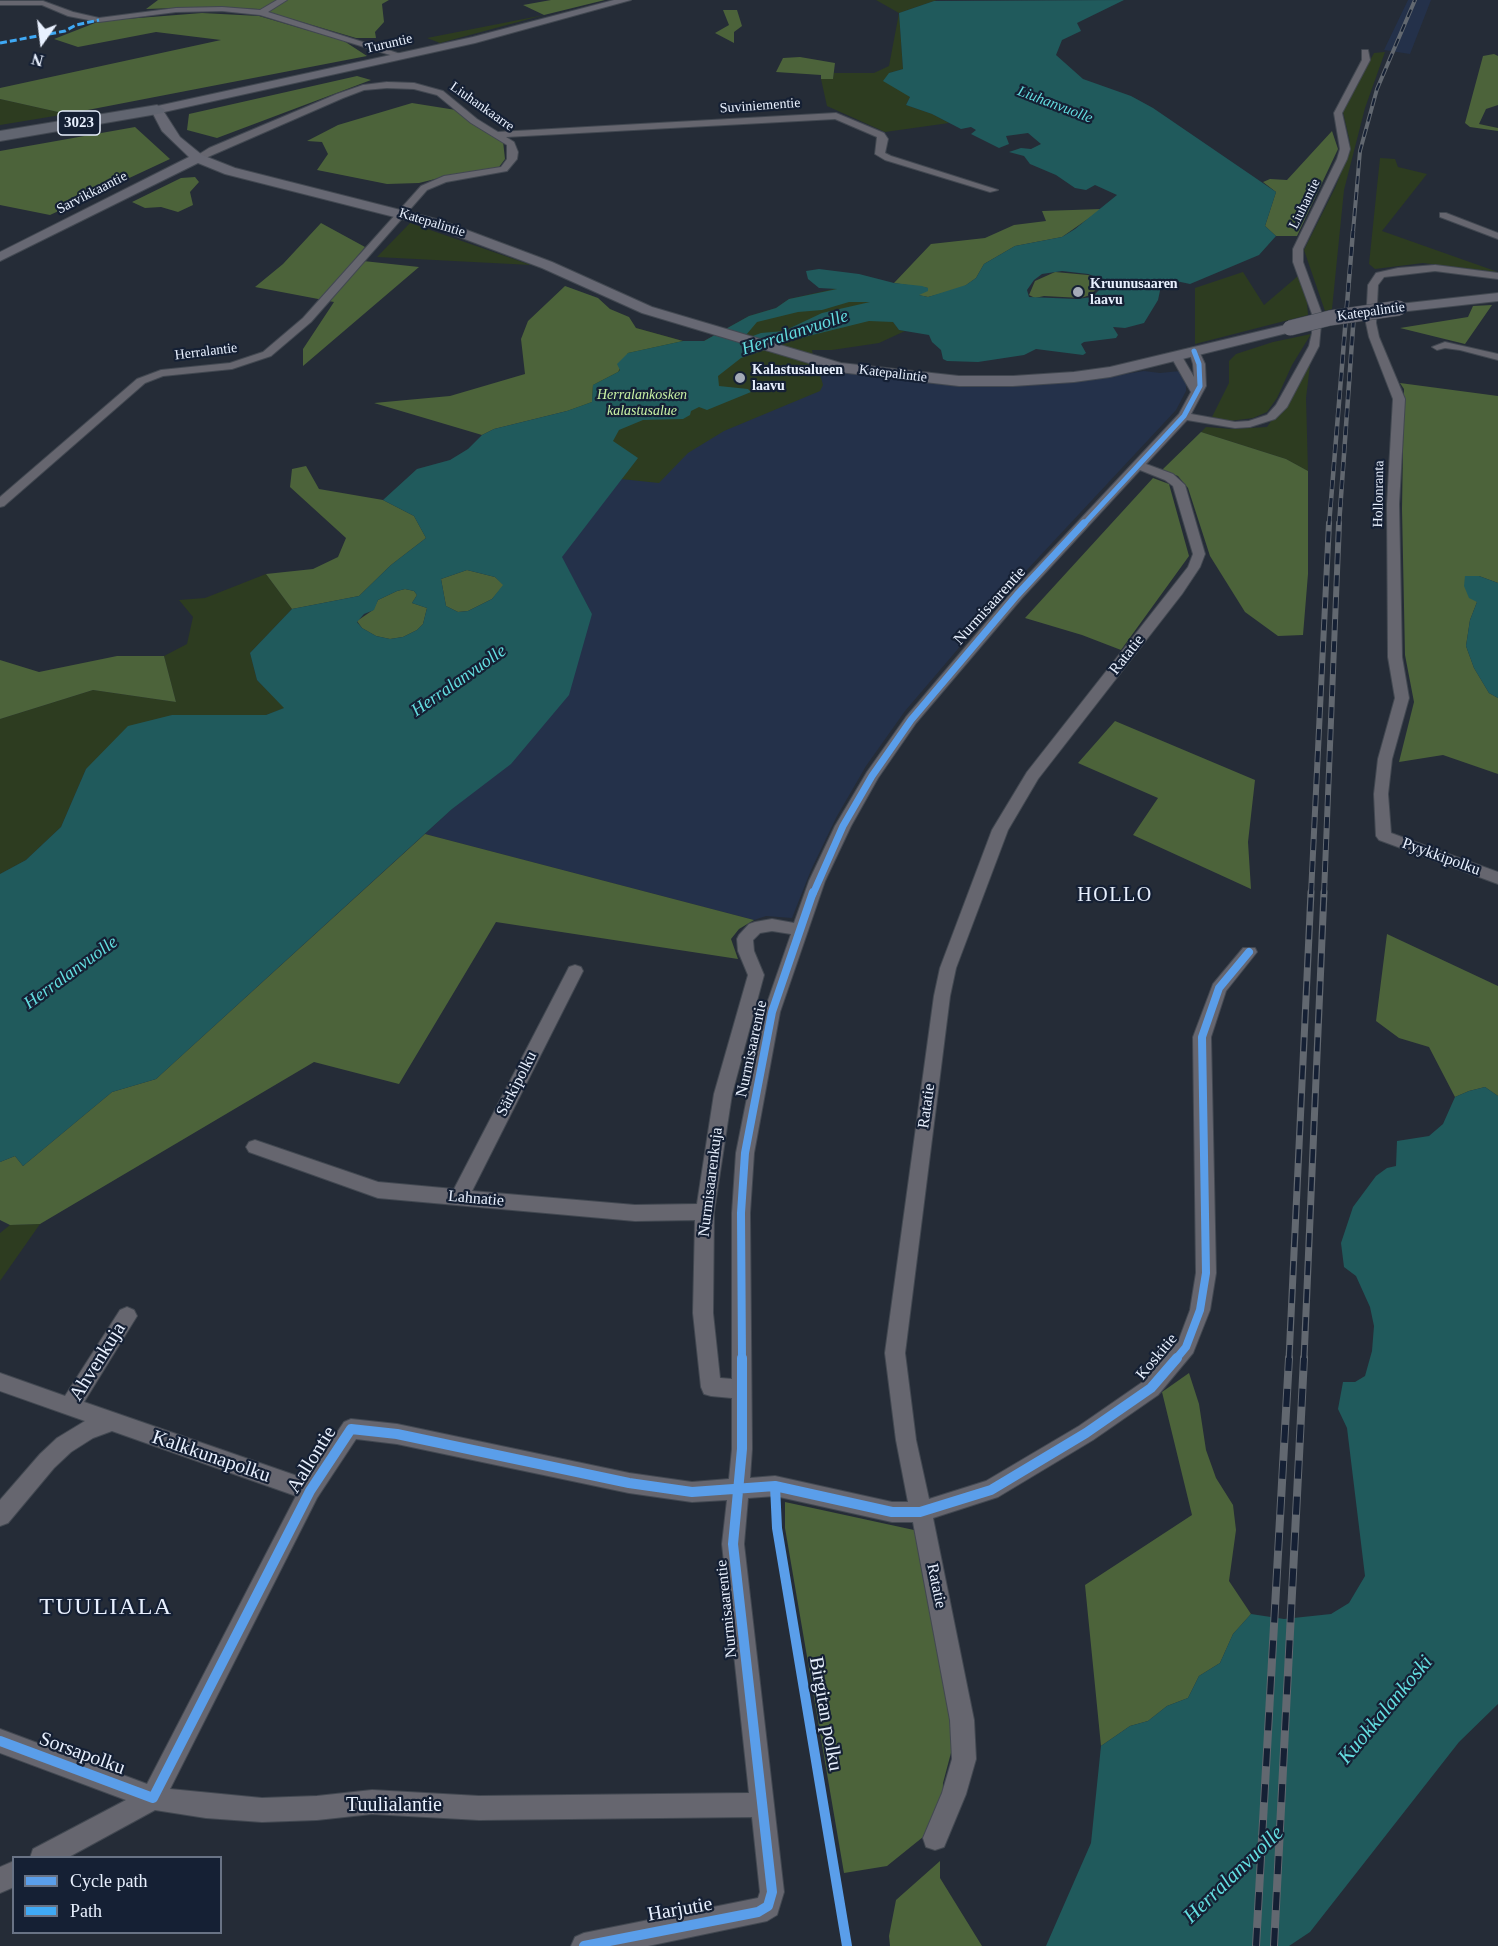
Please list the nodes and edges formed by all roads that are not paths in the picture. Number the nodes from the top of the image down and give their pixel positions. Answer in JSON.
{"nodes":[{"id":1,"x":283,"y":0,"type":"edge"},
{"id":2,"x":626,"y":0,"type":"edge"},
{"id":3,"x":0,"y":3,"type":"edge"},
{"id":4,"x":261,"y":13,"type":"junction"},
{"id":5,"x":362,"y":44,"type":"junction"},
{"id":6,"x":1365,"y":52,"type":"dead end"},
{"id":7,"x":403,"y":56,"type":"junction"},
{"id":8,"x":383,"y":60,"type":"junction"},
{"id":9,"x":157,"y":110,"type":"junction"},
{"id":10,"x":498,"y":135,"type":"junction"},
{"id":11,"x":0,"y":136,"type":"edge"},
{"id":12,"x":198,"y":158,"type":"junction"},
{"id":13,"x":993,"y":190,"type":"dead end"},
{"id":14,"x":401,"y":213,"type":"junction"},
{"id":15,"x":1443,"y":215,"type":"dead end"},
{"id":16,"x":1498,"y":236,"type":"edge"},
{"id":17,"x":0,"y":257,"type":"edge"},
{"id":18,"x":1498,"y":276,"type":"edge"},
{"id":19,"x":1498,"y":297,"type":"edge"},
{"id":20,"x":1437,"y":347,"type":"dead end"},
{"id":21,"x":1194,"y":351,"type":"junction"},
{"id":22,"x":1176,"y":356,"type":"junction"},
{"id":23,"x":1498,"y":357,"type":"edge"},
{"id":24,"x":1198,"y":393,"type":"junction"},
{"id":25,"x":1184,"y":416,"type":"junction"},
{"id":26,"x":1139,"y":465,"type":"junction"},
{"id":27,"x":0,"y":503,"type":"edge"},
{"id":28,"x":1384,"y":836,"type":"joint"},
{"id":29,"x":1498,"y":878,"type":"edge"},
{"id":30,"x":799,"y":930,"type":"junction"},
{"id":31,"x":1249,"y":951,"type":"dead end"},
{"id":32,"x":575,"y":971,"type":"dead end"},
{"id":33,"x":255,"y":1147,"type":"dead end"},
{"id":34,"x":459,"y":1197,"type":"junction"},
{"id":35,"x":705,"y":1212,"type":"junction"},
{"id":36,"x":127,"y":1316,"type":"dead end"},
{"id":37,"x":0,"y":1382,"type":"edge"},
{"id":38,"x":742,"y":1389,"type":"junction"},
{"id":39,"x":69,"y":1408,"type":"junction"},
{"id":40,"x":111,"y":1422,"type":"junction"},
{"id":41,"x":740,"y":1487,"type":"junction"},
{"id":42,"x":310,"y":1491,"type":"junction"},
{"id":43,"x":920,"y":1512,"type":"junction"},
{"id":44,"x":0,"y":1516,"type":"edge"},
{"id":45,"x":0,"y":1741,"type":"edge"},
{"id":46,"x":153,"y":1798,"type":"junction"},
{"id":47,"x":762,"y":1805,"type":"junction"},
{"id":48,"x":935,"y":1838,"type":"dead end"},
{"id":49,"x":44,"y":1856,"type":"edge"},
{"id":50,"x":772,"y":1892,"type":"joint"},
{"id":51,"x":584,"y":1946,"type":"edge"}],
"edges":[{"from":1,"to":4,"type":"street"},
{"from":2,"to":7,"type":"street","name":"Turuntie"},
{"from":3,"to":4,"type":"street"},
{"from":4,"to":5,"type":"street"},
{"from":5,"to":7,"type":"street"},
{"from":5,"to":8,"type":"street"},
{"from":6,"to":25,"type":"street","name":"Liuhantie"},
{"from":7,"to":8,"type":"street","name":"Turuntie"},
{"from":8,"to":9,"type":"street","name":"Turuntie"},
{"from":9,"to":11,"type":"highway","number":"3023"},
{"from":9,"to":12,"type":"street","name":"Katepalintie"},
{"from":10,"to":12,"type":"street","name":"Liuhankaarre"},
{"from":10,"to":13,"type":"street","name":"Suviniementie"},
{"from":10,"to":14,"type":"street","name":"Liuhankaarre"},
{"from":12,"to":14,"type":"street","name":"Katepalintie"},
{"from":12,"to":17,"type":"street","name":"Sarvikkaantie"},
{"from":14,"to":22,"type":"street","name":"Katepalintie"},
{"from":14,"to":27,"type":"street","name":"Herralantie"},
{"from":15,"to":16,"type":"street"},
{"from":18,"to":28,"type":"street","name":"Hollonranta"},
{"from":19,"to":21,"type":"street","name":"Katepalintie","bridge":true},
{"from":20,"to":23,"type":"street"},
{"from":21,"to":22,"type":"street","name":"Katepalintie"},
{"from":21,"to":24,"type":"street","name":"Nurmisaarentie"},
{"from":22,"to":24,"type":"street"},
{"from":24,"to":25,"type":"street","name":"Nurmisaarentie"},
{"from":25,"to":26,"type":"street","name":"Nurmisaarentie"},
{"from":26,"to":30,"type":"street","name":"Nurmisaarentie"},
{"from":26,"to":43,"type":"street","name":"Ratatie"},
{"from":28,"to":29,"type":"street","name":"Pyykkipolku"},
{"from":30,"to":35,"type":"street","name":"Nurmisaarenkuja"},
{"from":30,"to":38,"type":"street","name":"Nurmisaarentie"},
{"from":31,"to":43,"type":"street","name":"Koskitie"},
{"from":32,"to":34,"type":"street","name":"Särkipolku"},
{"from":33,"to":34,"type":"street","name":"Lahnatie"},
{"from":34,"to":35,"type":"street","name":"Lahnatie"},
{"from":35,"to":38,"type":"street","name":"Nurmisaarenkuja"},
{"from":36,"to":39,"type":"street","name":"Ahvenkuja"},
{"from":37,"to":39,"type":"street","name":"Kalkkunapolku"},
{"from":38,"to":41,"type":"street","name":"Nurmisaarentie"},
{"from":39,"to":40,"type":"street","name":"Kalkkunapolku"},
{"from":40,"to":42,"type":"street","name":"Kalkkunapolku"},
{"from":40,"to":44,"type":"street"},
{"from":41,"to":42,"type":"street","name":"Aallontie"},
{"from":41,"to":43,"type":"street","name":"Koskitie"},
{"from":41,"to":47,"type":"street","name":"Nurmisaarentie"},
{"from":42,"to":46,"type":"street","name":"Aallontie"},
{"from":43,"to":48,"type":"street","name":"Ratatie"},
{"from":45,"to":46,"type":"street","name":"Sorsapolku"},
{"from":46,"to":47,"type":"street","name":"Tuulialantie"},
{"from":46,"to":49,"type":"street"},
{"from":47,"to":50,"type":"street","name":"Nurmisaarentie"},
{"from":50,"to":51,"type":"street","name":"Harjutie"}]}
